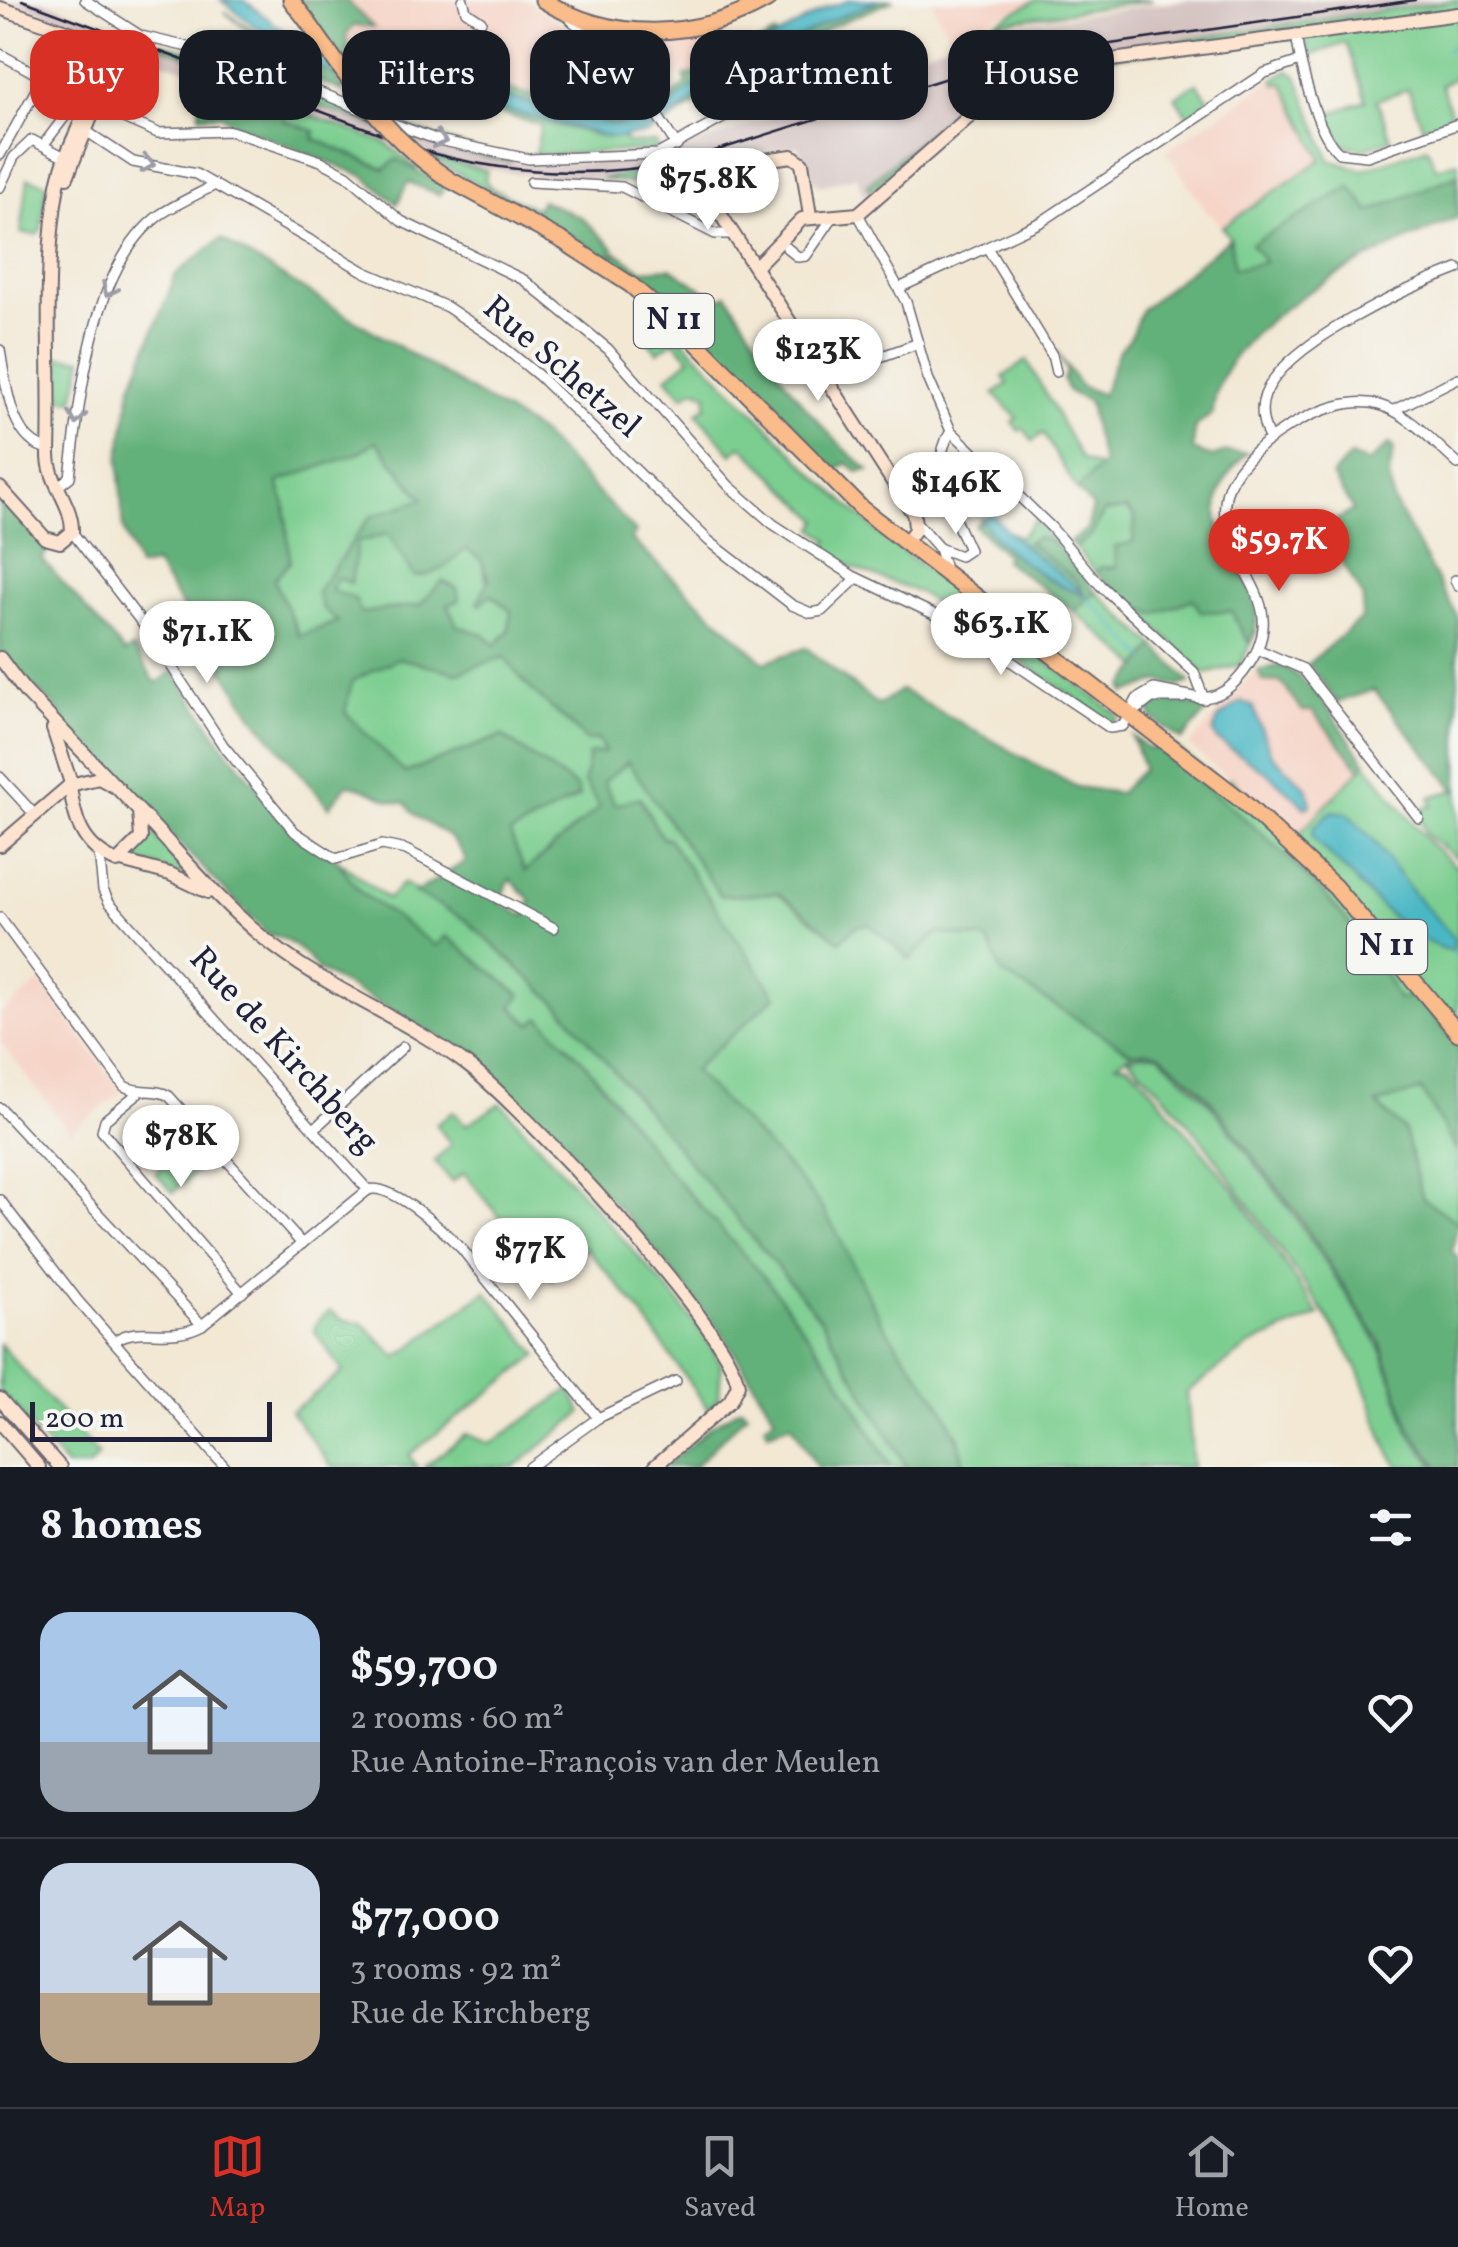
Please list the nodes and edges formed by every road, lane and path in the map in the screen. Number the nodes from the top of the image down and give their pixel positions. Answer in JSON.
{"nodes":[{"id":1,"x":85,"y":0,"type":"edge"},
{"id":2,"x":291,"y":0,"type":"edge"},
{"id":3,"x":463,"y":0,"type":"edge"},
{"id":4,"x":767,"y":0,"type":"edge"},
{"id":5,"x":545,"y":2,"type":"edge"},
{"id":6,"x":0,"y":8,"type":"edge"},
{"id":7,"x":1458,"y":14,"type":"edge"},
{"id":8,"x":481,"y":21,"type":"dead end"},
{"id":9,"x":64,"y":30,"type":"edge"},
{"id":10,"x":581,"y":30,"type":"edge"},
{"id":11,"x":612,"y":30,"type":"edge"},
{"id":12,"x":663,"y":30,"type":"edge"},
{"id":13,"x":1296,"y":34,"type":"junction"},
{"id":14,"x":0,"y":54,"type":"edge"},
{"id":15,"x":1300,"y":60,"type":"junction"},
{"id":16,"x":30,"y":73,"type":"edge"},
{"id":17,"x":30,"y":101,"type":"edge"},
{"id":18,"x":69,"y":120,"type":"edge"},
{"id":19,"x":83,"y":120,"type":"edge"},
{"id":20,"x":129,"y":120,"type":"edge"},
{"id":21,"x":660,"y":120,"type":"edge"},
{"id":22,"x":718,"y":120,"type":"edge"},
{"id":23,"x":1458,"y":124,"type":"edge"},
{"id":24,"x":81,"y":129,"type":"junction"},
{"id":25,"x":675,"y":143,"type":"junction"},
{"id":26,"x":44,"y":144,"type":"junction"},
{"id":27,"x":0,"y":155,"type":"edge"},
{"id":28,"x":65,"y":156,"type":"junction"},
{"id":29,"x":531,"y":182,"type":"dead end"},
{"id":30,"x":216,"y":185,"type":"junction"},
{"id":31,"x":0,"y":187,"type":"edge"},
{"id":32,"x":57,"y":197,"type":"junction"},
{"id":33,"x":858,"y":214,"type":"junction"},
{"id":34,"x":810,"y":216,"type":"junction"},
{"id":35,"x":833,"y":216,"type":"junction"},
{"id":36,"x":734,"y":234,"type":"junction"},
{"id":37,"x":787,"y":248,"type":"dead end"},
{"id":38,"x":988,"y":249,"type":"junction"},
{"id":39,"x":755,"y":267,"type":"junction"},
{"id":40,"x":1458,"y":268,"type":"edge"},
{"id":41,"x":899,"y":288,"type":"junction"},
{"id":42,"x":919,"y":344,"type":"junction"},
{"id":43,"x":0,"y":350,"type":"edge"},
{"id":44,"x":877,"y":358,"type":"dead end"},
{"id":45,"x":1056,"y":372,"type":"dead end"},
{"id":46,"x":1458,"y":378,"type":"edge"},
{"id":47,"x":1394,"y":410,"type":"junction"},
{"id":48,"x":952,"y":431,"type":"junction"},
{"id":49,"x":1270,"y":440,"type":"junction"},
{"id":50,"x":49,"y":449,"type":"junction"},
{"id":51,"x":1458,"y":464,"type":"edge"},
{"id":52,"x":0,"y":488,"type":"edge"},
{"id":53,"x":56,"y":488,"type":"junction"},
{"id":54,"x":916,"y":522,"type":"junction"},
{"id":55,"x":72,"y":532,"type":"junction"},
{"id":56,"x":905,"y":543,"type":"junction"},
{"id":57,"x":939,"y":548,"type":"junction"},
{"id":58,"x":946,"y":576,"type":"junction"},
{"id":59,"x":857,"y":578,"type":"junction"},
{"id":60,"x":1259,"y":650,"type":"junction"},
{"id":61,"x":0,"y":658,"type":"edge"},
{"id":62,"x":22,"y":688,"type":"junction"},
{"id":63,"x":1204,"y":698,"type":"junction"},
{"id":64,"x":1132,"y":714,"type":"junction"},
{"id":65,"x":0,"y":778,"type":"edge"},
{"id":66,"x":71,"y":784,"type":"junction"},
{"id":67,"x":120,"y":789,"type":"junction"},
{"id":68,"x":73,"y":806,"type":"junction"},
{"id":69,"x":40,"y":810,"type":"junction"},
{"id":70,"x":140,"y":811,"type":"junction"},
{"id":71,"x":1418,"y":818,"type":"dead end"},
{"id":72,"x":0,"y":845,"type":"edge"},
{"id":73,"x":99,"y":852,"type":"junction"},
{"id":74,"x":119,"y":862,"type":"junction"},
{"id":75,"x":103,"y":878,"type":"junction"},
{"id":76,"x":231,"y":908,"type":"junction"},
{"id":77,"x":0,"y":918,"type":"edge"},
{"id":78,"x":554,"y":928,"type":"dead end"},
{"id":79,"x":1458,"y":1033,"type":"edge"},
{"id":80,"x":403,"y":1047,"type":"dead end"},
{"id":81,"x":137,"y":1094,"type":"junction"},
{"id":82,"x":0,"y":1108,"type":"edge"},
{"id":83,"x":314,"y":1129,"type":"junction"},
{"id":84,"x":368,"y":1190,"type":"junction"},
{"id":85,"x":0,"y":1200,"type":"edge"},
{"id":86,"x":302,"y":1244,"type":"junction"},
{"id":87,"x":242,"y":1293,"type":"junction"},
{"id":88,"x":202,"y":1325,"type":"junction"},
{"id":89,"x":115,"y":1341,"type":"junction"},
{"id":90,"x":676,"y":1381,"type":"dead end"},
{"id":91,"x":0,"y":1399,"type":"edge"},
{"id":92,"x":598,"y":1418,"type":"junction"},
{"id":93,"x":0,"y":1422,"type":"edge"},
{"id":94,"x":39,"y":1467,"type":"edge"},
{"id":95,"x":60,"y":1467,"type":"edge"},
{"id":96,"x":226,"y":1467,"type":"edge"},
{"id":97,"x":530,"y":1467,"type":"edge"},
{"id":98,"x":654,"y":1467,"type":"edge"}],
"edges":[{"from":1,"to":25,"type":"street","one_way":true},
{"from":2,"to":56,"type":"main road","number":"N 11","bridge":true},
{"from":3,"to":8,"type":"street"},
{"from":4,"to":12,"type":"main road"},
{"from":5,"to":10,"type":"street"},
{"from":5,"to":11,"type":"main road"},
{"from":6,"to":9,"type":"main road"},
{"from":7,"to":13,"type":"main road"},
{"from":13,"to":15,"type":"street"},
{"from":13,"to":33,"type":"main road"},
{"from":14,"to":16,"type":"street"},
{"from":15,"to":23,"type":"street"},
{"from":15,"to":38,"type":"street"},
{"from":17,"to":27,"type":"street"},
{"from":18,"to":26,"type":"street"},
{"from":19,"to":24,"type":"main road"},
{"from":20,"to":59,"type":"street"},
{"from":21,"to":25,"type":"street"},
{"from":22,"to":25,"type":"street"},
{"from":24,"to":28,"type":"main road"},
{"from":24,"to":30,"type":"street","name":"Rue Schetzel","one_way":true},
{"from":24,"to":32,"type":"main road"},
{"from":26,"to":28,"type":"street"},
{"from":26,"to":31,"type":"street"},
{"from":28,"to":32,"type":"main road"},
{"from":29,"to":36,"type":"street"},
{"from":30,"to":53,"type":"street","one_way":true},
{"from":30,"to":59,"type":"street","name":"Rue Schetzel"},
{"from":32,"to":50,"type":"main road"},
{"from":33,"to":35,"type":"main road"},
{"from":33,"to":41,"type":"street"},
{"from":34,"to":35,"type":"main road"},
{"from":34,"to":36,"type":"main road"},
{"from":34,"to":39,"type":"main road"},
{"from":35,"to":37,"type":"street"},
{"from":36,"to":39,"type":"main road"},
{"from":38,"to":41,"type":"street"},
{"from":38,"to":45,"type":"street"},
{"from":39,"to":54,"type":"main road"},
{"from":40,"to":49,"type":"street"},
{"from":41,"to":42,"type":"street"},
{"from":42,"to":44,"type":"street"},
{"from":42,"to":48,"type":"street"},
{"from":43,"to":50,"type":"street"},
{"from":46,"to":47,"type":"street"},
{"from":47,"to":49,"type":"street"},
{"from":47,"to":51,"type":"street"},
{"from":48,"to":57,"type":"street"},
{"from":48,"to":63,"type":"street"},
{"from":49,"to":60,"type":"street"},
{"from":50,"to":53,"type":"main road"},
{"from":52,"to":55,"type":"main road"},
{"from":53,"to":55,"type":"main road"},
{"from":54,"to":56,"type":"main road"},
{"from":54,"to":57,"type":"street"},
{"from":55,"to":78,"type":"street"},
{"from":56,"to":58,"type":"main road","number":"N 11"},
{"from":57,"to":58,"type":"street"},
{"from":58,"to":64,"type":"main road","number":"N 11"},
{"from":59,"to":64,"type":"street"},
{"from":60,"to":63,"type":"street"},
{"from":60,"to":71,"type":"street"},
{"from":61,"to":62,"type":"main road","name":"Rue de Kirchberg"},
{"from":62,"to":66,"type":"main road","name":"Rue de Kirchberg"},
{"from":62,"to":67,"type":"main road","name":"Rue de Kirchberg"},
{"from":63,"to":64,"type":"street"},
{"from":64,"to":79,"type":"main road","number":"N 11"},
{"from":65,"to":69,"type":"street"},
{"from":66,"to":67,"type":"main road"},
{"from":66,"to":68,"type":"main road","name":"Rue de Kirchberg"},
{"from":66,"to":69,"type":"main road"},
{"from":67,"to":70,"type":"main road","name":"Rue de Kirchberg"},
{"from":68,"to":69,"type":"main road"},
{"from":68,"to":73,"type":"main road","name":"Rue de Kirchberg"},
{"from":69,"to":72,"type":"main road"},
{"from":70,"to":74,"type":"main road"},
{"from":70,"to":76,"type":"main road","name":"Rue de Kirchberg"},
{"from":73,"to":74,"type":"main road"},
{"from":73,"to":75,"type":"street","name":"Rue de Kirchberg"},
{"from":74,"to":75,"type":"street"},
{"from":74,"to":76,"type":"main road"},
{"from":75,"to":83,"type":"street","name":"Rue de Kirchberg"},
{"from":76,"to":98,"type":"main road"},
{"from":77,"to":81,"type":"street"},
{"from":80,"to":83,"type":"street"},
{"from":81,"to":86,"type":"street"},
{"from":81,"to":87,"type":"street"},
{"from":82,"to":88,"type":"street"},
{"from":83,"to":84,"type":"street","name":"Rue de Kirchberg"},
{"from":84,"to":86,"type":"street"},
{"from":84,"to":92,"type":"street","name":"Rue de Kirchberg"},
{"from":85,"to":89,"type":"street"},
{"from":86,"to":87,"type":"street"},
{"from":87,"to":88,"type":"street"},
{"from":88,"to":89,"type":"street"},
{"from":89,"to":96,"type":"street"},
{"from":90,"to":92,"type":"street"},
{"from":91,"to":95,"type":"main road"},
{"from":92,"to":97,"type":"street"},
{"from":93,"to":94,"type":"main road"}]}
